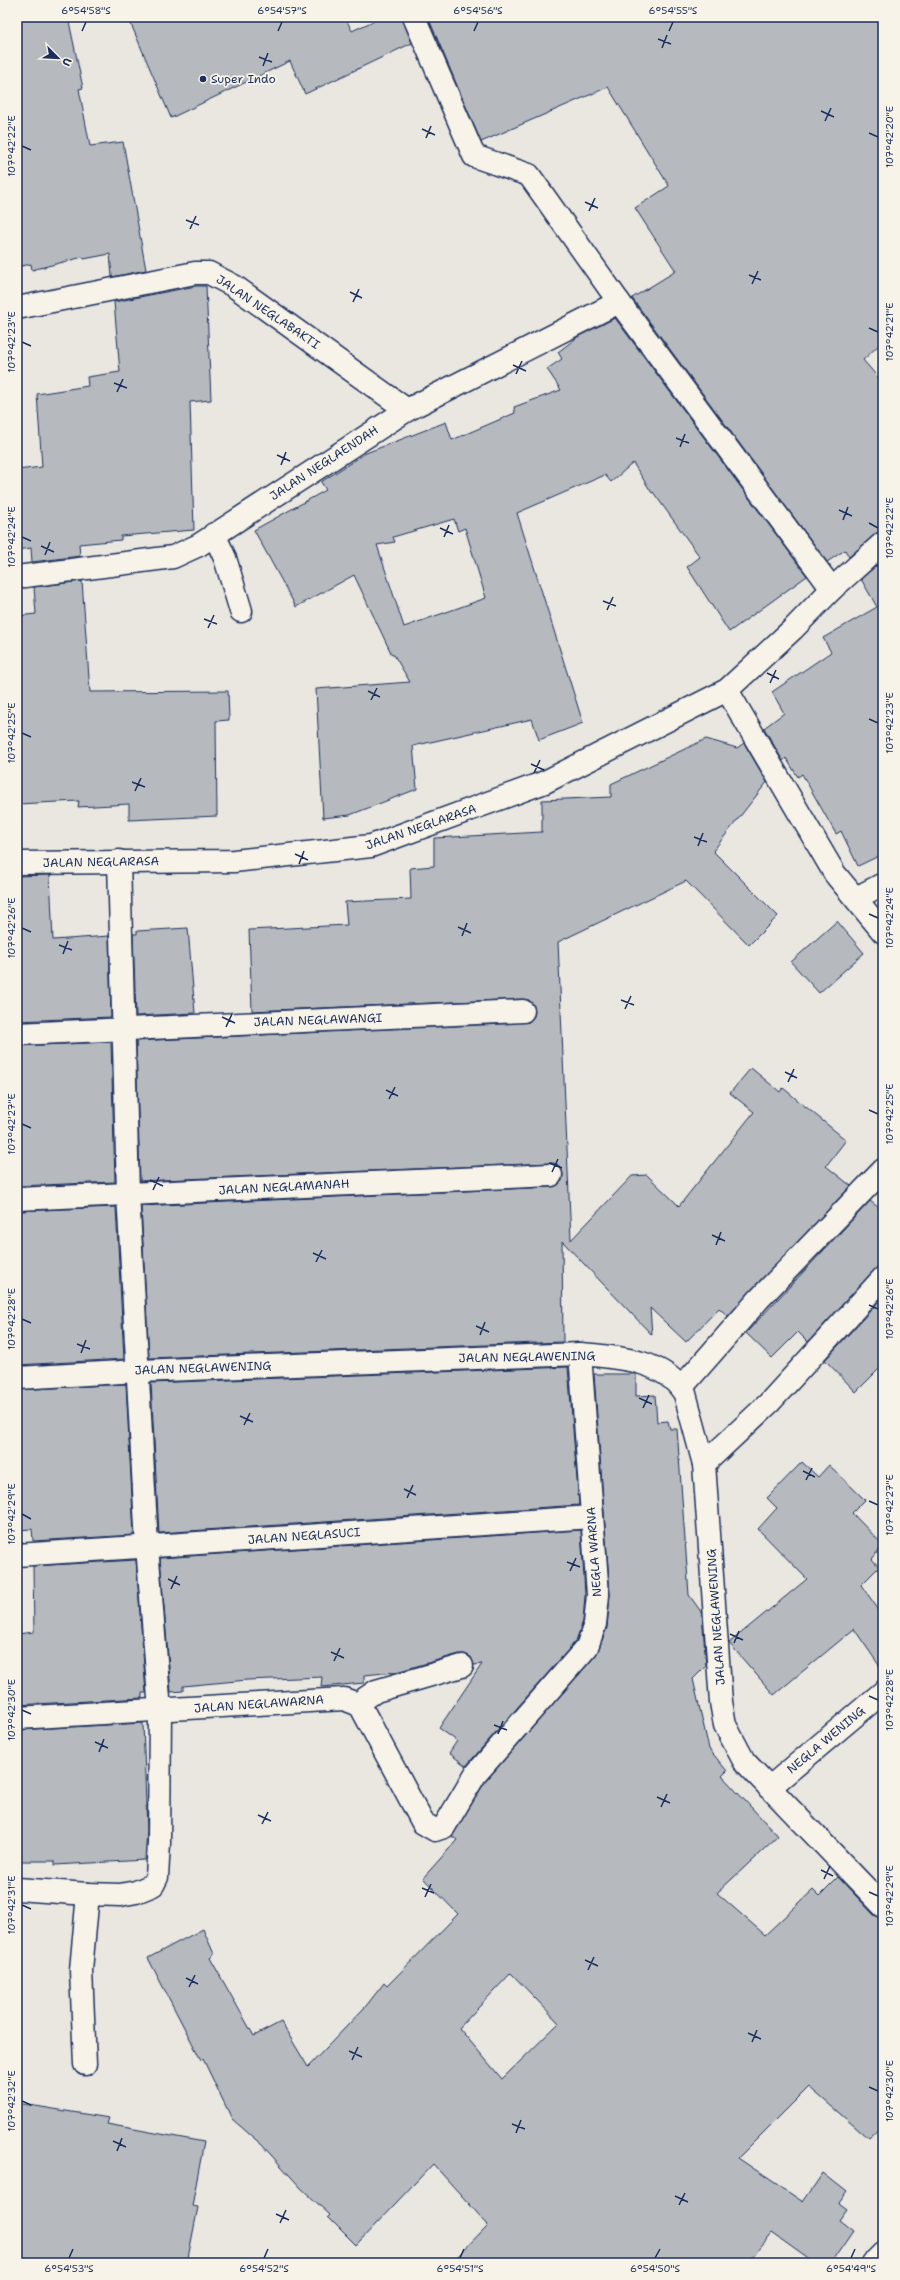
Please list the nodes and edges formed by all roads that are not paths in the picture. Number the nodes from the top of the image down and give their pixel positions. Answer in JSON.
{"nodes":[{"id":1,"x":414,"y":17,"type":"edge"},
{"id":2,"x":619,"y":302,"type":"junction"},
{"id":3,"x":17,"y":308,"type":"edge"},
{"id":4,"x":407,"y":410,"type":"junction"},
{"id":5,"x":214,"y":534,"type":"junction"},
{"id":6,"x":883,"y":543,"type":"edge"},
{"id":7,"x":17,"y":577,"type":"edge"},
{"id":8,"x":832,"y":589,"type":"junction"},
{"id":9,"x":241,"y":611,"type":"dead end"},
{"id":10,"x":727,"y":690,"type":"junction"},
{"id":11,"x":119,"y":861,"type":"junction"},
{"id":12,"x":17,"y":863,"type":"edge"},
{"id":13,"x":883,"y":884,"type":"edge"},
{"id":14,"x":856,"y":898,"type":"junction"},
{"id":15,"x":883,"y":932,"type":"edge"},
{"id":16,"x":523,"y":1011,"type":"dead end"},
{"id":17,"x":125,"y":1028,"type":"junction"},
{"id":18,"x":17,"y":1034,"type":"edge"},
{"id":19,"x":883,"y":1170,"type":"edge"},
{"id":20,"x":551,"y":1175,"type":"dead end"},
{"id":21,"x":128,"y":1193,"type":"junction"},
{"id":22,"x":17,"y":1199,"type":"edge"},
{"id":23,"x":883,"y":1278,"type":"edge"},
{"id":24,"x":580,"y":1354,"type":"junction"},
{"id":25,"x":139,"y":1370,"type":"junction"},
{"id":26,"x":17,"y":1378,"type":"edge"},
{"id":27,"x":681,"y":1388,"type":"junction"},
{"id":28,"x":704,"y":1464,"type":"junction"},
{"id":29,"x":592,"y":1517,"type":"junction"},
{"id":30,"x":147,"y":1546,"type":"junction"},
{"id":31,"x":17,"y":1555,"type":"edge"},
{"id":32,"x":462,"y":1666,"type":"dead end"},
{"id":33,"x":883,"y":1692,"type":"edge"},
{"id":34,"x":357,"y":1704,"type":"junction"},
{"id":35,"x":160,"y":1711,"type":"junction"},
{"id":36,"x":17,"y":1718,"type":"edge"},
{"id":37,"x":769,"y":1788,"type":"junction"},
{"id":38,"x":17,"y":1889,"type":"edge"},
{"id":39,"x":88,"y":1894,"type":"junction"},
{"id":40,"x":883,"y":1906,"type":"edge"},
{"id":41,"x":85,"y":2064,"type":"dead end"},
{"id":42,"x":883,"y":2253,"type":"edge"},
{"id":43,"x":873,"y":2263,"type":"edge"}],
"edges":[{"from":1,"to":2,"type":"street"},
{"from":2,"to":4,"type":"street","name":"JALAN NEGLAENDAH"},
{"from":2,"to":8,"type":"street"},
{"from":3,"to":4,"type":"street","name":"JALAN NEGLABAKTI"},
{"from":4,"to":5,"type":"street","name":"JALAN NEGLAENDAH"},
{"from":5,"to":7,"type":"street","name":"JALAN NEGLAENDAH"},
{"from":5,"to":9,"type":"street"},
{"from":6,"to":8,"type":"street","name":"JALAN NEGLARASA"},
{"from":8,"to":10,"type":"street","name":"JALAN NEGLARASA"},
{"from":10,"to":11,"type":"street","name":"JALAN NEGLARASA"},
{"from":10,"to":14,"type":"street"},
{"from":11,"to":12,"type":"street","name":"JALAN NEGLARASA"},
{"from":11,"to":17,"type":"street"},
{"from":13,"to":14,"type":"street"},
{"from":14,"to":15,"type":"street"},
{"from":16,"to":17,"type":"street","name":"JALAN NEGLAWANGI"},
{"from":17,"to":18,"type":"street","name":"JALAN NEGLAWANGI"},
{"from":17,"to":21,"type":"street"},
{"from":19,"to":27,"type":"street"},
{"from":20,"to":21,"type":"street","name":"JALAN NEGLAMANAH"},
{"from":21,"to":22,"type":"street","name":"JALAN NEGLAMANAH"},
{"from":21,"to":25,"type":"street"},
{"from":23,"to":28,"type":"street"},
{"from":24,"to":25,"type":"street","name":"JALAN NEGLAWENING"},
{"from":24,"to":27,"type":"street","name":"JALAN NEGLAWENING"},
{"from":24,"to":29,"type":"street","name":"NEGLA WARNA"},
{"from":25,"to":26,"type":"street","name":"JALAN NEGLAWENING"},
{"from":25,"to":30,"type":"street"},
{"from":27,"to":28,"type":"street","name":"JALAN NEGLAWENING"},
{"from":28,"to":37,"type":"street","name":"JALAN NEGLAWENING"},
{"from":29,"to":30,"type":"street","name":"JALAN NEGLASUCI"},
{"from":29,"to":34,"type":"street","name":"NEGLA WARNA"},
{"from":30,"to":31,"type":"street","name":"JALAN NEGLASUCI"},
{"from":30,"to":35,"type":"street"},
{"from":32,"to":34,"type":"street"},
{"from":33,"to":37,"type":"street","name":"NEGLA WENING"},
{"from":34,"to":35,"type":"street","name":"JALAN NEGLAWARNA"},
{"from":35,"to":36,"type":"street","name":"JALAN NEGLAWARNA"},
{"from":35,"to":39,"type":"street"},
{"from":37,"to":40,"type":"street","name":"JALAN NEGLAWENING"},
{"from":38,"to":39,"type":"street"},
{"from":39,"to":41,"type":"street"},
{"from":42,"to":43,"type":"street"}]}
